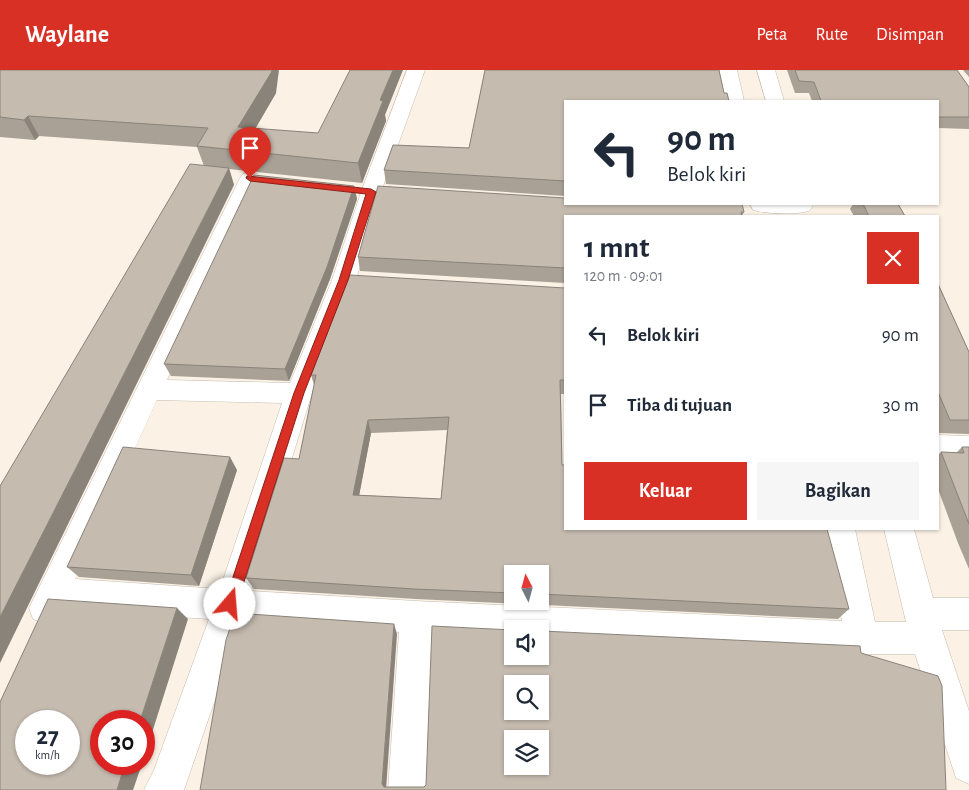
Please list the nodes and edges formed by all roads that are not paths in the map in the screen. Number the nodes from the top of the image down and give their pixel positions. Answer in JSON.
{"nodes":[{"id":1,"x":416,"y":70,"type":"edge"},
{"id":2,"x":728,"y":70,"type":"edge"},
{"id":3,"x":766,"y":70,"type":"edge"},
{"id":4,"x":735,"y":100,"type":"edge"},
{"id":5,"x":775,"y":100,"type":"edge"},
{"id":6,"x":250,"y":178,"type":"edge"},
{"id":7,"x":761,"y":208,"type":"edge"},
{"id":8,"x":803,"y":209,"type":"edge"},
{"id":9,"x":150,"y":390,"type":"junction"},
{"id":10,"x":299,"y":393,"type":"junction"},
{"id":11,"x":939,"y":446,"type":"edge"},
{"id":12,"x":969,"y":448,"type":"edge"},
{"id":13,"x":840,"y":530,"type":"edge"},
{"id":14,"x":899,"y":530,"type":"edge"},
{"id":15,"x":52,"y":592,"type":"junction"},
{"id":16,"x":230,"y":604,"type":"junction"},
{"id":17,"x":969,"y":614,"type":"edge"},
{"id":18,"x":416,"y":618,"type":"junction"},
{"id":19,"x":924,"y":626,"type":"junction"},
{"id":20,"x":36,"y":627,"type":"edge"},
{"id":21,"x":862,"y":638,"type":"junction"},
{"id":22,"x":969,"y":765,"type":"edge"},
{"id":23,"x":163,"y":790,"type":"edge"},
{"id":24,"x":407,"y":790,"type":"edge"}],
"edges":[{"from":1,"to":10,"type":"street"},
{"from":2,"to":4,"type":"street"},
{"from":3,"to":5,"type":"street"},
{"from":6,"to":9,"type":"street"},
{"from":7,"to":8,"type":"street"},
{"from":9,"to":10,"type":"street"},
{"from":9,"to":15,"type":"street"},
{"from":10,"to":16,"type":"street"},
{"from":11,"to":12,"type":"street"},
{"from":13,"to":21,"type":"street"},
{"from":14,"to":19,"type":"street"},
{"from":15,"to":16,"type":"street"},
{"from":15,"to":20,"type":"street"},
{"from":16,"to":18,"type":"street"},
{"from":16,"to":23,"type":"street"},
{"from":17,"to":19,"type":"street"},
{"from":18,"to":21,"type":"street"},
{"from":18,"to":24,"type":"street"},
{"from":19,"to":21,"type":"street"},
{"from":19,"to":22,"type":"street"}]}
